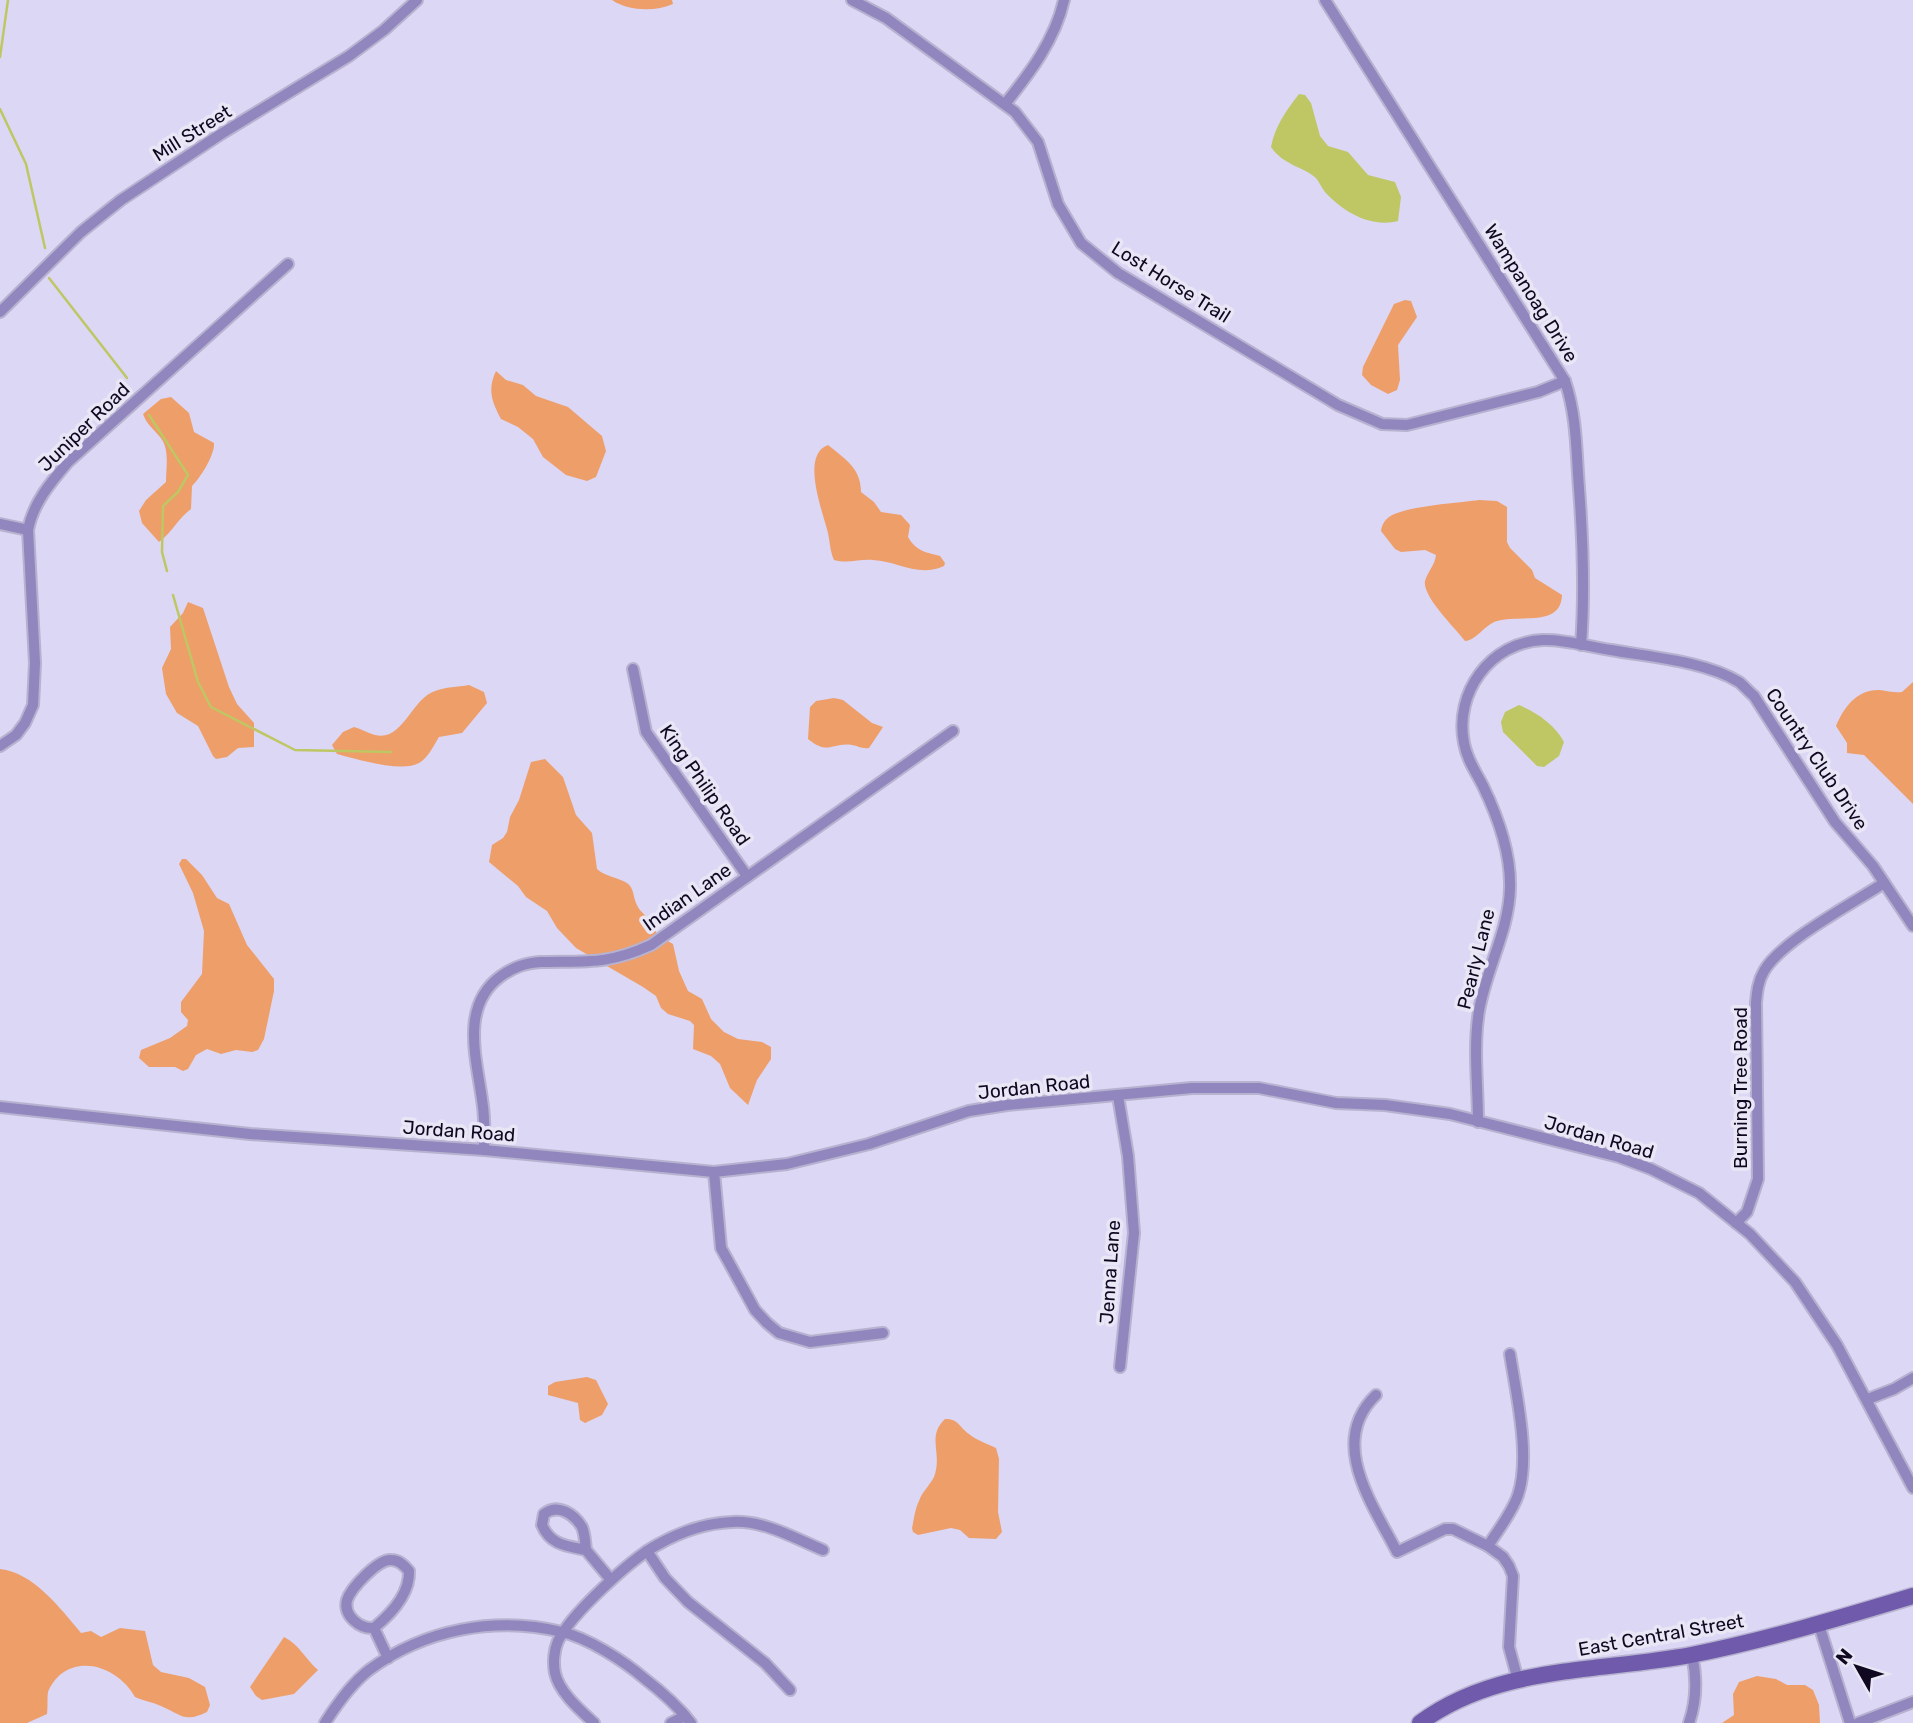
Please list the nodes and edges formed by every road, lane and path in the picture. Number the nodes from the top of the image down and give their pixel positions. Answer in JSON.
{"nodes":[{"id":1,"x":417,"y":0,"type":"edge"},
{"id":2,"x":852,"y":0,"type":"edge"},
{"id":3,"x":1063,"y":0,"type":"edge"},
{"id":4,"x":1325,"y":0,"type":"edge"},
{"id":5,"x":1005,"y":104,"type":"junction"},
{"id":6,"x":288,"y":264,"type":"dead end"},
{"id":7,"x":0,"y":312,"type":"edge"},
{"id":8,"x":1565,"y":381,"type":"junction"},
{"id":9,"x":0,"y":524,"type":"edge"},
{"id":10,"x":28,"y":530,"type":"junction"},
{"id":11,"x":1581,"y":645,"type":"junction"},
{"id":12,"x":633,"y":669,"type":"dead end"},
{"id":13,"x":1739,"y":682,"type":"joint"},
{"id":14,"x":953,"y":731,"type":"dead end"},
{"id":15,"x":0,"y":746,"type":"edge"},
{"id":16,"x":747,"y":876,"type":"junction"},
{"id":17,"x":1884,"y":883,"type":"junction"},
{"id":18,"x":1913,"y":926,"type":"edge"},
{"id":19,"x":1118,"y":1096,"type":"junction"},
{"id":20,"x":0,"y":1107,"type":"edge"},
{"id":21,"x":1478,"y":1122,"type":"junction"},
{"id":22,"x":484,"y":1150,"type":"junction"},
{"id":23,"x":714,"y":1172,"type":"junction"},
{"id":24,"x":1736,"y":1223,"type":"junction"},
{"id":25,"x":883,"y":1333,"type":"dead end"},
{"id":26,"x":1510,"y":1354,"type":"dead end"},
{"id":27,"x":1120,"y":1367,"type":"dead end"},
{"id":28,"x":1913,"y":1378,"type":"edge"},
{"id":29,"x":1376,"y":1395,"type":"dead end"},
{"id":30,"x":1868,"y":1399,"type":"junction"},
{"id":31,"x":1913,"y":1488,"type":"edge"},
{"id":32,"x":1488,"y":1546,"type":"junction"},
{"id":33,"x":586,"y":1550,"type":"junction"},
{"id":34,"x":823,"y":1550,"type":"dead end"},
{"id":35,"x":647,"y":1551,"type":"junction"},
{"id":36,"x":611,"y":1580,"type":"junction"},
{"id":37,"x":1913,"y":1596,"type":"edge"},
{"id":38,"x":1818,"y":1622,"type":"junction"},
{"id":39,"x":374,"y":1629,"type":"junction"},
{"id":40,"x":564,"y":1632,"type":"junction"},
{"id":41,"x":1692,"y":1655,"type":"junction"},
{"id":42,"x":388,"y":1658,"type":"junction"},
{"id":43,"x":1518,"y":1680,"type":"junction"},
{"id":44,"x":790,"y":1689,"type":"dead end"},
{"id":45,"x":1913,"y":1702,"type":"edge"},
{"id":46,"x":688,"y":1719,"type":"edge"},
{"id":47,"x":325,"y":1723,"type":"edge"},
{"id":48,"x":594,"y":1723,"type":"edge"},
{"id":49,"x":671,"y":1723,"type":"edge"},
{"id":50,"x":1420,"y":1723,"type":"edge"},
{"id":51,"x":1689,"y":1723,"type":"edge"},
{"id":52,"x":1850,"y":1723,"type":"edge"},
{"id":53,"x":1858,"y":1723,"type":"edge"}],
"edges":[{"from":1,"to":7,"type":"street","name":"Mill Street"},
{"from":2,"to":5,"type":"street","name":"Lost Horse Trail"},
{"from":3,"to":5,"type":"street"},
{"from":4,"to":8,"type":"street","name":"Wampanoag Drive"},
{"from":5,"to":8,"type":"street","name":"Lost Horse Trail"},
{"from":6,"to":10,"type":"street","name":"Juniper Road"},
{"from":8,"to":11,"type":"street","name":"Wampanoag Drive"},
{"from":9,"to":10,"type":"street"},
{"from":10,"to":15,"type":"street","name":"Juniper Road"},
{"from":11,"to":13,"type":"street","name":"Pearly Lane"},
{"from":11,"to":21,"type":"street","name":"Pearly Lane"},
{"from":12,"to":16,"type":"street","name":"King Philip Road"},
{"from":13,"to":17,"type":"street","name":"Country Club Drive"},
{"from":14,"to":16,"type":"street","name":"Indian Lane"},
{"from":16,"to":22,"type":"street","name":"Indian Lane"},
{"from":17,"to":18,"type":"street","name":"Country Club Drive"},
{"from":17,"to":24,"type":"street","name":"Burning Tree Road"},
{"from":19,"to":21,"type":"street","name":"Jordan Road"},
{"from":19,"to":23,"type":"street","name":"Jordan Road"},
{"from":19,"to":27,"type":"street","name":"Jenna Lane"},
{"from":20,"to":22,"type":"street","name":"Jordan Road"},
{"from":21,"to":24,"type":"street","name":"Jordan Road"},
{"from":22,"to":23,"type":"street","name":"Jordan Road"},
{"from":23,"to":25,"type":"street"},
{"from":24,"to":30,"type":"street","name":"Jordan Road"},
{"from":26,"to":32,"type":"street"},
{"from":28,"to":30,"type":"street"},
{"from":29,"to":32,"type":"street"},
{"from":30,"to":31,"type":"street","name":"Jordan Road"},
{"from":32,"to":43,"type":"street"},
{"from":33,"to":33,"type":"street"},
{"from":33,"to":36,"type":"street"},
{"from":34,"to":35,"type":"street"},
{"from":35,"to":36,"type":"street"},
{"from":35,"to":44,"type":"street"},
{"from":36,"to":40,"type":"street"},
{"from":37,"to":38,"type":"main road","name":"East Central Street"},
{"from":38,"to":41,"type":"main road","name":"East Central Street"},
{"from":38,"to":52,"type":"street"},
{"from":39,"to":39,"type":"street"},
{"from":39,"to":42,"type":"street"},
{"from":40,"to":42,"type":"street"},
{"from":40,"to":46,"type":"street"},
{"from":40,"to":48,"type":"street"},
{"from":41,"to":43,"type":"main road","name":"East Central Street"},
{"from":41,"to":51,"type":"street"},
{"from":42,"to":47,"type":"street"},
{"from":43,"to":50,"type":"main road","name":"East Central Street"},
{"from":45,"to":53,"type":"street"},
{"from":46,"to":49,"type":"street"}]}
